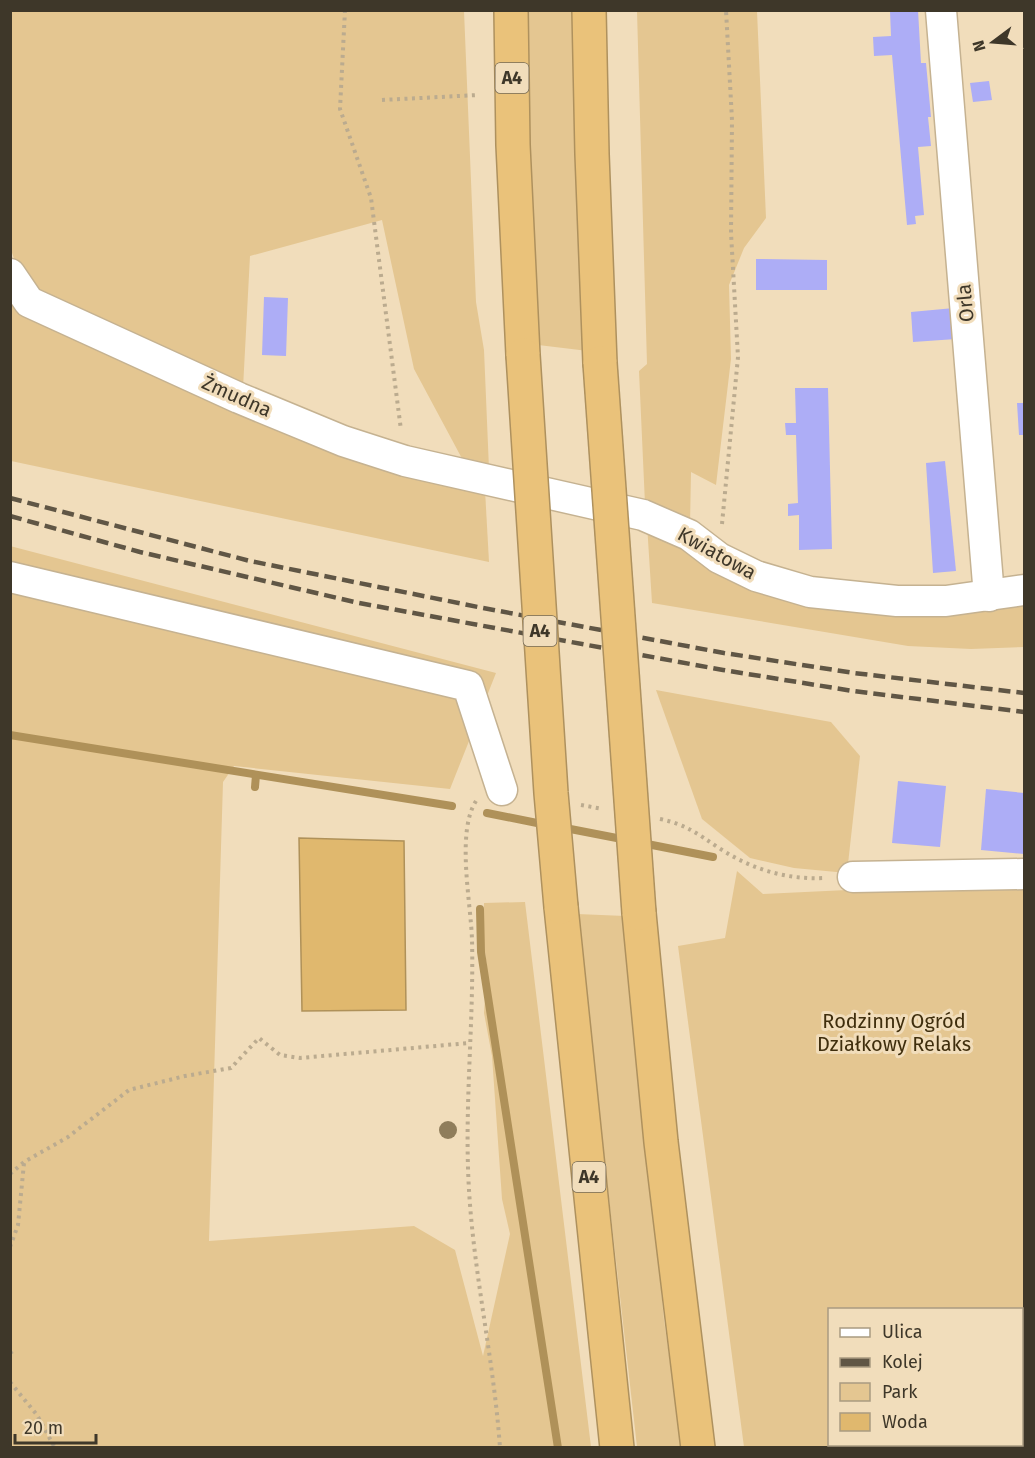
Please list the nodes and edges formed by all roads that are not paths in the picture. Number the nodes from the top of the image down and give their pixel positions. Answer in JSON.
{"nodes":[{"id":1,"x":511,"y":10,"type":"edge"},
{"id":2,"x":589,"y":10,"type":"edge"},
{"id":3,"x":940,"y":10,"type":"edge"},
{"id":4,"x":10,"y":274,"type":"edge"},
{"id":5,"x":485,"y":481,"type":"joint"},
{"id":6,"x":10,"y":577,"type":"edge"},
{"id":7,"x":1024,"y":590,"type":"edge"},
{"id":8,"x":989,"y":596,"type":"junction"},
{"id":9,"x":502,"y":790,"type":"dead end"},
{"id":10,"x":1024,"y":874,"type":"edge"},
{"id":11,"x":853,"y":877,"type":"dead end"},
{"id":12,"x":617,"y":1448,"type":"edge"},
{"id":13,"x":698,"y":1448,"type":"edge"}],
"edges":[{"from":1,"to":12,"type":"highway","number":"A4","bridge":true},
{"from":2,"to":13,"type":"highway","bridge":true},
{"from":3,"to":8,"type":"street","name":"Orla"},
{"from":4,"to":5,"type":"street","name":"Żmudna"},
{"from":5,"to":8,"type":"street","name":"Kwiatowa"},
{"from":6,"to":9,"type":"street"},
{"from":7,"to":8,"type":"street","name":"Kwiatowa"},
{"from":10,"to":11,"type":"street"}]}
